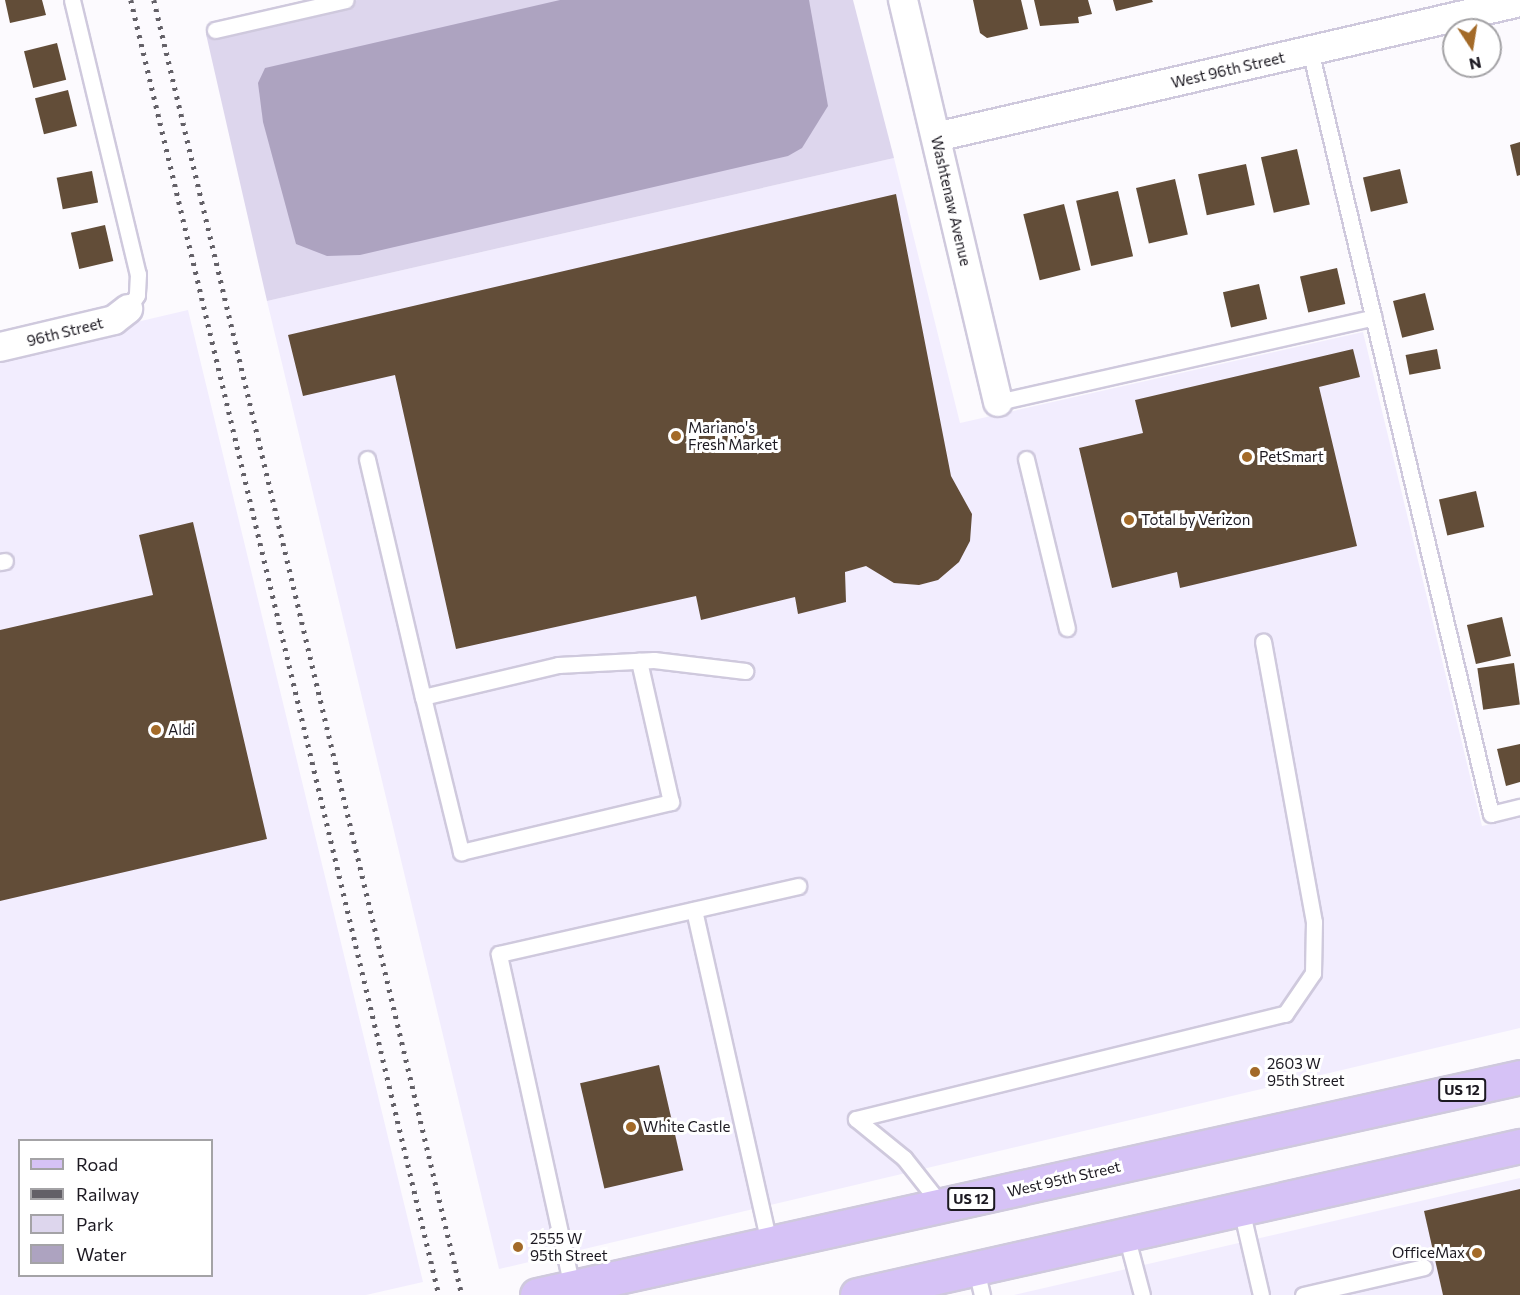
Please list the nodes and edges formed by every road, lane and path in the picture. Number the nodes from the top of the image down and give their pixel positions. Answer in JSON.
{"nodes":[{"id":1,"x":72,"y":0,"type":"edge"},
{"id":2,"x":346,"y":0,"type":"edge"},
{"id":3,"x":903,"y":0,"type":"edge"},
{"id":4,"x":1520,"y":2,"type":"edge"},
{"id":5,"x":215,"y":30,"type":"dead end"},
{"id":6,"x":1310,"y":50,"type":"junction"},
{"id":7,"x":936,"y":137,"type":"junction"},
{"id":8,"x":128,"y":309,"type":"joint"},
{"id":9,"x":1374,"y":317,"type":"junction"},
{"id":10,"x":0,"y":347,"type":"edge"},
{"id":11,"x":998,"y":402,"type":"joint"},
{"id":12,"x":367,"y":459,"type":"dead end"},
{"id":13,"x":1026,"y":459,"type":"dead end"},
{"id":14,"x":1067,"y":628,"type":"dead end"},
{"id":15,"x":1263,"y":642,"type":"dead end"},
{"id":16,"x":639,"y":661,"type":"junction"},
{"id":17,"x":745,"y":671,"type":"dead end"},
{"id":18,"x":423,"y":697,"type":"junction"},
{"id":19,"x":1520,"y":807,"type":"edge"},
{"id":20,"x":798,"y":886,"type":"dead end"},
{"id":21,"x":694,"y":910,"type":"junction"},
{"id":22,"x":1520,"y":1077,"type":"edge"},
{"id":23,"x":1520,"y":1146,"type":"edge"},
{"id":24,"x":942,"y":1206,"type":"junction"},
{"id":25,"x":1241,"y":1209,"type":"junction"},
{"id":26,"x":1126,"y":1235,"type":"junction"},
{"id":27,"x":769,"y":1244,"type":"junction"},
{"id":28,"x":1424,"y":1268,"type":"dead end"},
{"id":29,"x":979,"y":1282,"type":"edge"},
{"id":30,"x":572,"y":1287,"type":"junction"},
{"id":31,"x":537,"y":1295,"type":"edge"},
{"id":32,"x":857,"y":1295,"type":"edge"},
{"id":33,"x":1142,"y":1295,"type":"edge"},
{"id":34,"x":1261,"y":1295,"type":"edge"},
{"id":35,"x":1304,"y":1295,"type":"edge"}],
"edges":[{"from":1,"to":8,"type":"lane"},
{"from":2,"to":5,"type":"lane"},
{"from":3,"to":7,"type":"street","name":"Washtenaw Avenue"},
{"from":4,"to":6,"type":"street","name":"West 96th Street"},
{"from":6,"to":7,"type":"street","name":"West 96th Street"},
{"from":6,"to":9,"type":"lane"},
{"from":7,"to":11,"type":"street","name":"Washtenaw Avenue"},
{"from":8,"to":10,"type":"street","name":"96th Street"},
{"from":9,"to":11,"type":"lane"},
{"from":9,"to":19,"type":"lane"},
{"from":12,"to":18,"type":"lane"},
{"from":13,"to":14,"type":"lane"},
{"from":15,"to":24,"type":"lane"},
{"from":16,"to":17,"type":"lane"},
{"from":16,"to":18,"type":"lane"},
{"from":16,"to":18,"type":"lane"},
{"from":20,"to":21,"type":"lane"},
{"from":21,"to":27,"type":"lane"},
{"from":21,"to":30,"type":"lane"},
{"from":22,"to":24,"type":"main road","name":"West 95th Street","number":"US 12"},
{"from":23,"to":25,"type":"main road"},
{"from":24,"to":27,"type":"main road","name":"West 95th Street","number":"US 12"},
{"from":25,"to":26,"type":"main road"},
{"from":25,"to":34,"type":"lane"},
{"from":26,"to":29,"type":"main road"},
{"from":26,"to":33,"type":"lane"},
{"from":27,"to":30,"type":"main road","name":"West 95th Street","number":"US 12"},
{"from":28,"to":35,"type":"lane"},
{"from":29,"to":32,"type":"main road"},
{"from":30,"to":31,"type":"main road","name":"West 95th Street","number":"US 12"}]}
